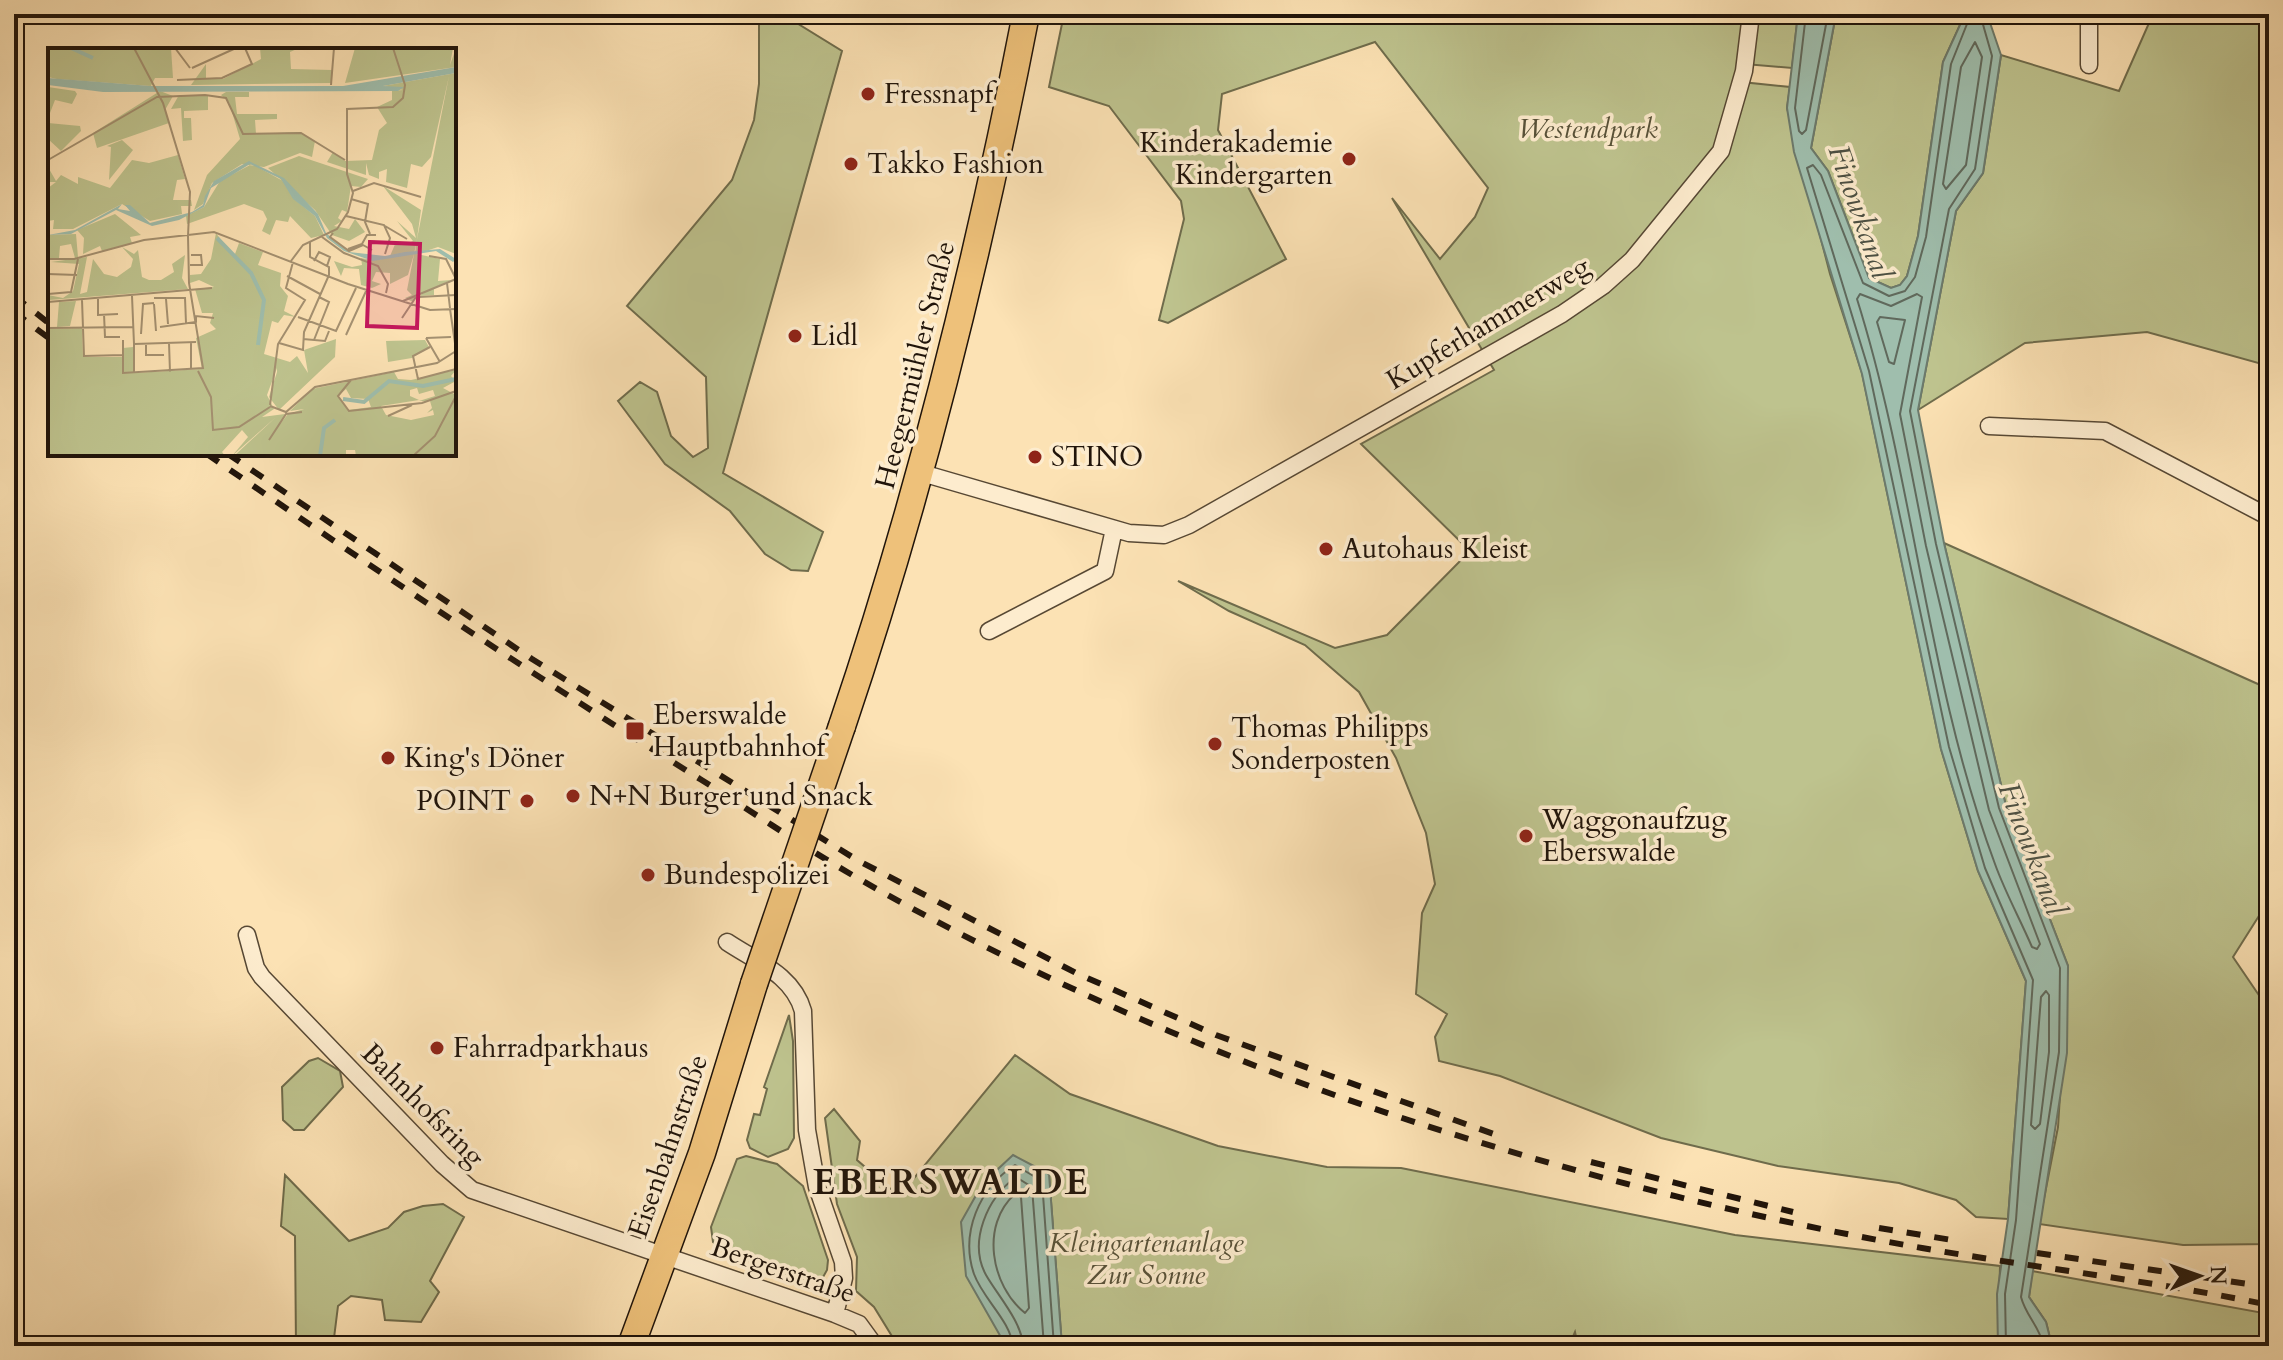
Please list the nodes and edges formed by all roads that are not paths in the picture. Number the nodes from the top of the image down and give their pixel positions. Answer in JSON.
{"nodes":[{"id":1,"x":1026,"y":14,"type":"edge"},
{"id":2,"x":1751,"y":14,"type":"edge"},
{"id":3,"x":2089,"y":14,"type":"edge"},
{"id":4,"x":2089,"y":65,"type":"dead end"},
{"id":5,"x":1989,"y":426,"type":"dead end"},
{"id":6,"x":922,"y":473,"type":"junction"},
{"id":7,"x":2269,"y":517,"type":"edge"},
{"id":8,"x":1114,"y":529,"type":"junction"},
{"id":9,"x":989,"y":631,"type":"dead end"},
{"id":10,"x":842,"y":726,"type":"joint"},
{"id":11,"x":247,"y":935,"type":"dead end"},
{"id":12,"x":727,"y":942,"type":"dead end"},
{"id":13,"x":664,"y":1255,"type":"junction"},
{"id":14,"x":835,"y":1314,"type":"junction"},
{"id":15,"x":631,"y":1346,"type":"edge"},
{"id":16,"x":875,"y":1346,"type":"edge"}],
"edges":[{"from":1,"to":6,"type":"main road","name":"Heegermühler Straße"},
{"from":2,"to":8,"type":"street","name":"Kupferhammerweg"},
{"from":3,"to":4,"type":"street"},
{"from":5,"to":7,"type":"street"},
{"from":6,"to":8,"type":"street","name":"Kupferhammerweg"},
{"from":6,"to":10,"type":"main road","name":"Heegermühler Straße"},
{"from":8,"to":9,"type":"street"},
{"from":10,"to":13,"type":"main road","name":"Eisenbahnstraße","bridge":true},
{"from":11,"to":13,"type":"street","name":"Bahnhofsring"},
{"from":12,"to":14,"type":"street"},
{"from":13,"to":14,"type":"street","name":"Bergerstraße"},
{"from":13,"to":15,"type":"main road","name":"Eisenbahnstraße"},
{"from":14,"to":16,"type":"street","name":"Bergerstraße"}]}
